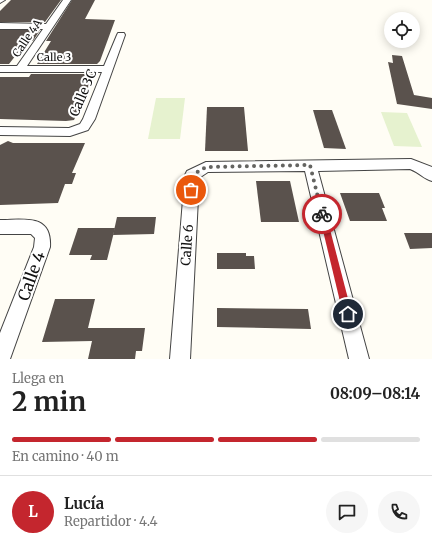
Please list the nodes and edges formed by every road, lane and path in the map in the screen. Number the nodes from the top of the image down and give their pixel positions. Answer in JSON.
{"nodes":[{"id":1,"x":67,"y":0,"type":"edge"},
{"id":2,"x":0,"y":26,"type":"edge"},
{"id":3,"x":49,"y":27,"type":"junction"},
{"id":4,"x":121,"y":35,"type":"dead end"},
{"id":5,"x":0,"y":69,"type":"edge"},
{"id":6,"x":20,"y":69,"type":"junction"},
{"id":7,"x":108,"y":69,"type":"junction"},
{"id":8,"x":0,"y":132,"type":"edge"},
{"id":9,"x":310,"y":165,"type":"junction"},
{"id":10,"x":428,"y":172,"type":"edge"},
{"id":11,"x":0,"y":228,"type":"edge"},
{"id":12,"x":0,"y":359,"type":"edge"},
{"id":13,"x":180,"y":359,"type":"edge"},
{"id":14,"x":359,"y":359,"type":"edge"}],
"edges":[{"from":1,"to":3,"type":"street","name":"Calle 4A"},
{"from":2,"to":3,"type":"street"},
{"from":3,"to":6,"type":"street","name":"Calle 4A"},
{"from":4,"to":7,"type":"street","name":"Calle 3C"},
{"from":5,"to":6,"type":"street","name":"Calle 3"},
{"from":6,"to":7,"type":"street","name":"Calle 3"},
{"from":7,"to":8,"type":"street","name":"Calle 3C"},
{"from":9,"to":10,"type":"street","name":"Calle 6"},
{"from":9,"to":13,"type":"street","name":"Calle 6"},
{"from":9,"to":14,"type":"street"},
{"from":11,"to":12,"type":"street","name":"Calle 4"}]}
